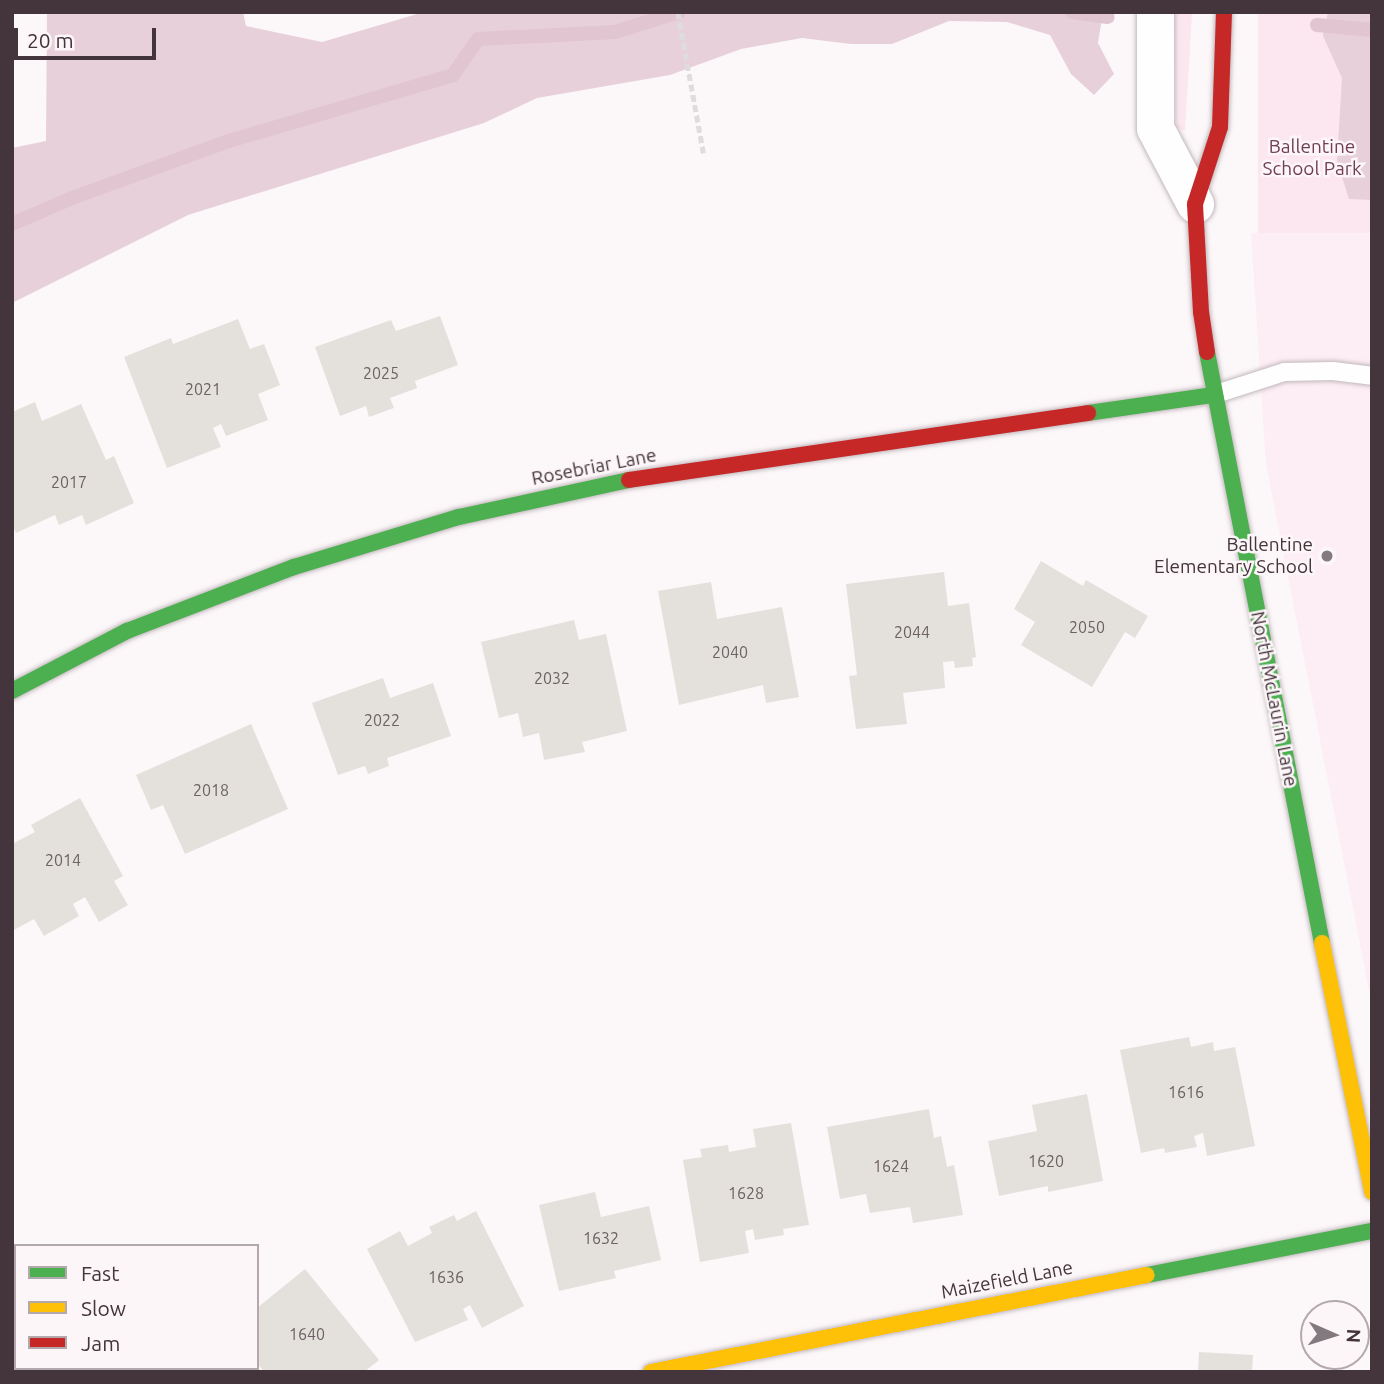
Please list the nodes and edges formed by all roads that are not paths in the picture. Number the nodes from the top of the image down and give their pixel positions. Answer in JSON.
{"nodes":[{"id":1,"x":1155,"y":12,"type":"edge"},
{"id":2,"x":1224,"y":12,"type":"edge"},
{"id":3,"x":1195,"y":204,"type":"junction"},
{"id":4,"x":1372,"y":376,"type":"edge"},
{"id":5,"x":1213,"y":395,"type":"junction"},
{"id":6,"x":12,"y":691,"type":"edge"},
{"id":7,"x":1372,"y":1192,"type":"edge"},
{"id":8,"x":1372,"y":1231,"type":"edge"},
{"id":9,"x":651,"y":1372,"type":"edge"}],
"edges":[{"from":1,"to":3,"type":"street","name":"North McLaurin Lane"},
{"from":2,"to":3,"type":"street","name":"North McLaurin Lane"},
{"from":3,"to":5,"type":"street","name":"North McLaurin Lane"},
{"from":4,"to":5,"type":"lane"},
{"from":5,"to":6,"type":"street","name":"Rosebriar Lane"},
{"from":5,"to":7,"type":"street","name":"North McLaurin Lane"},
{"from":8,"to":9,"type":"street","name":"Maizefield Lane"}]}
